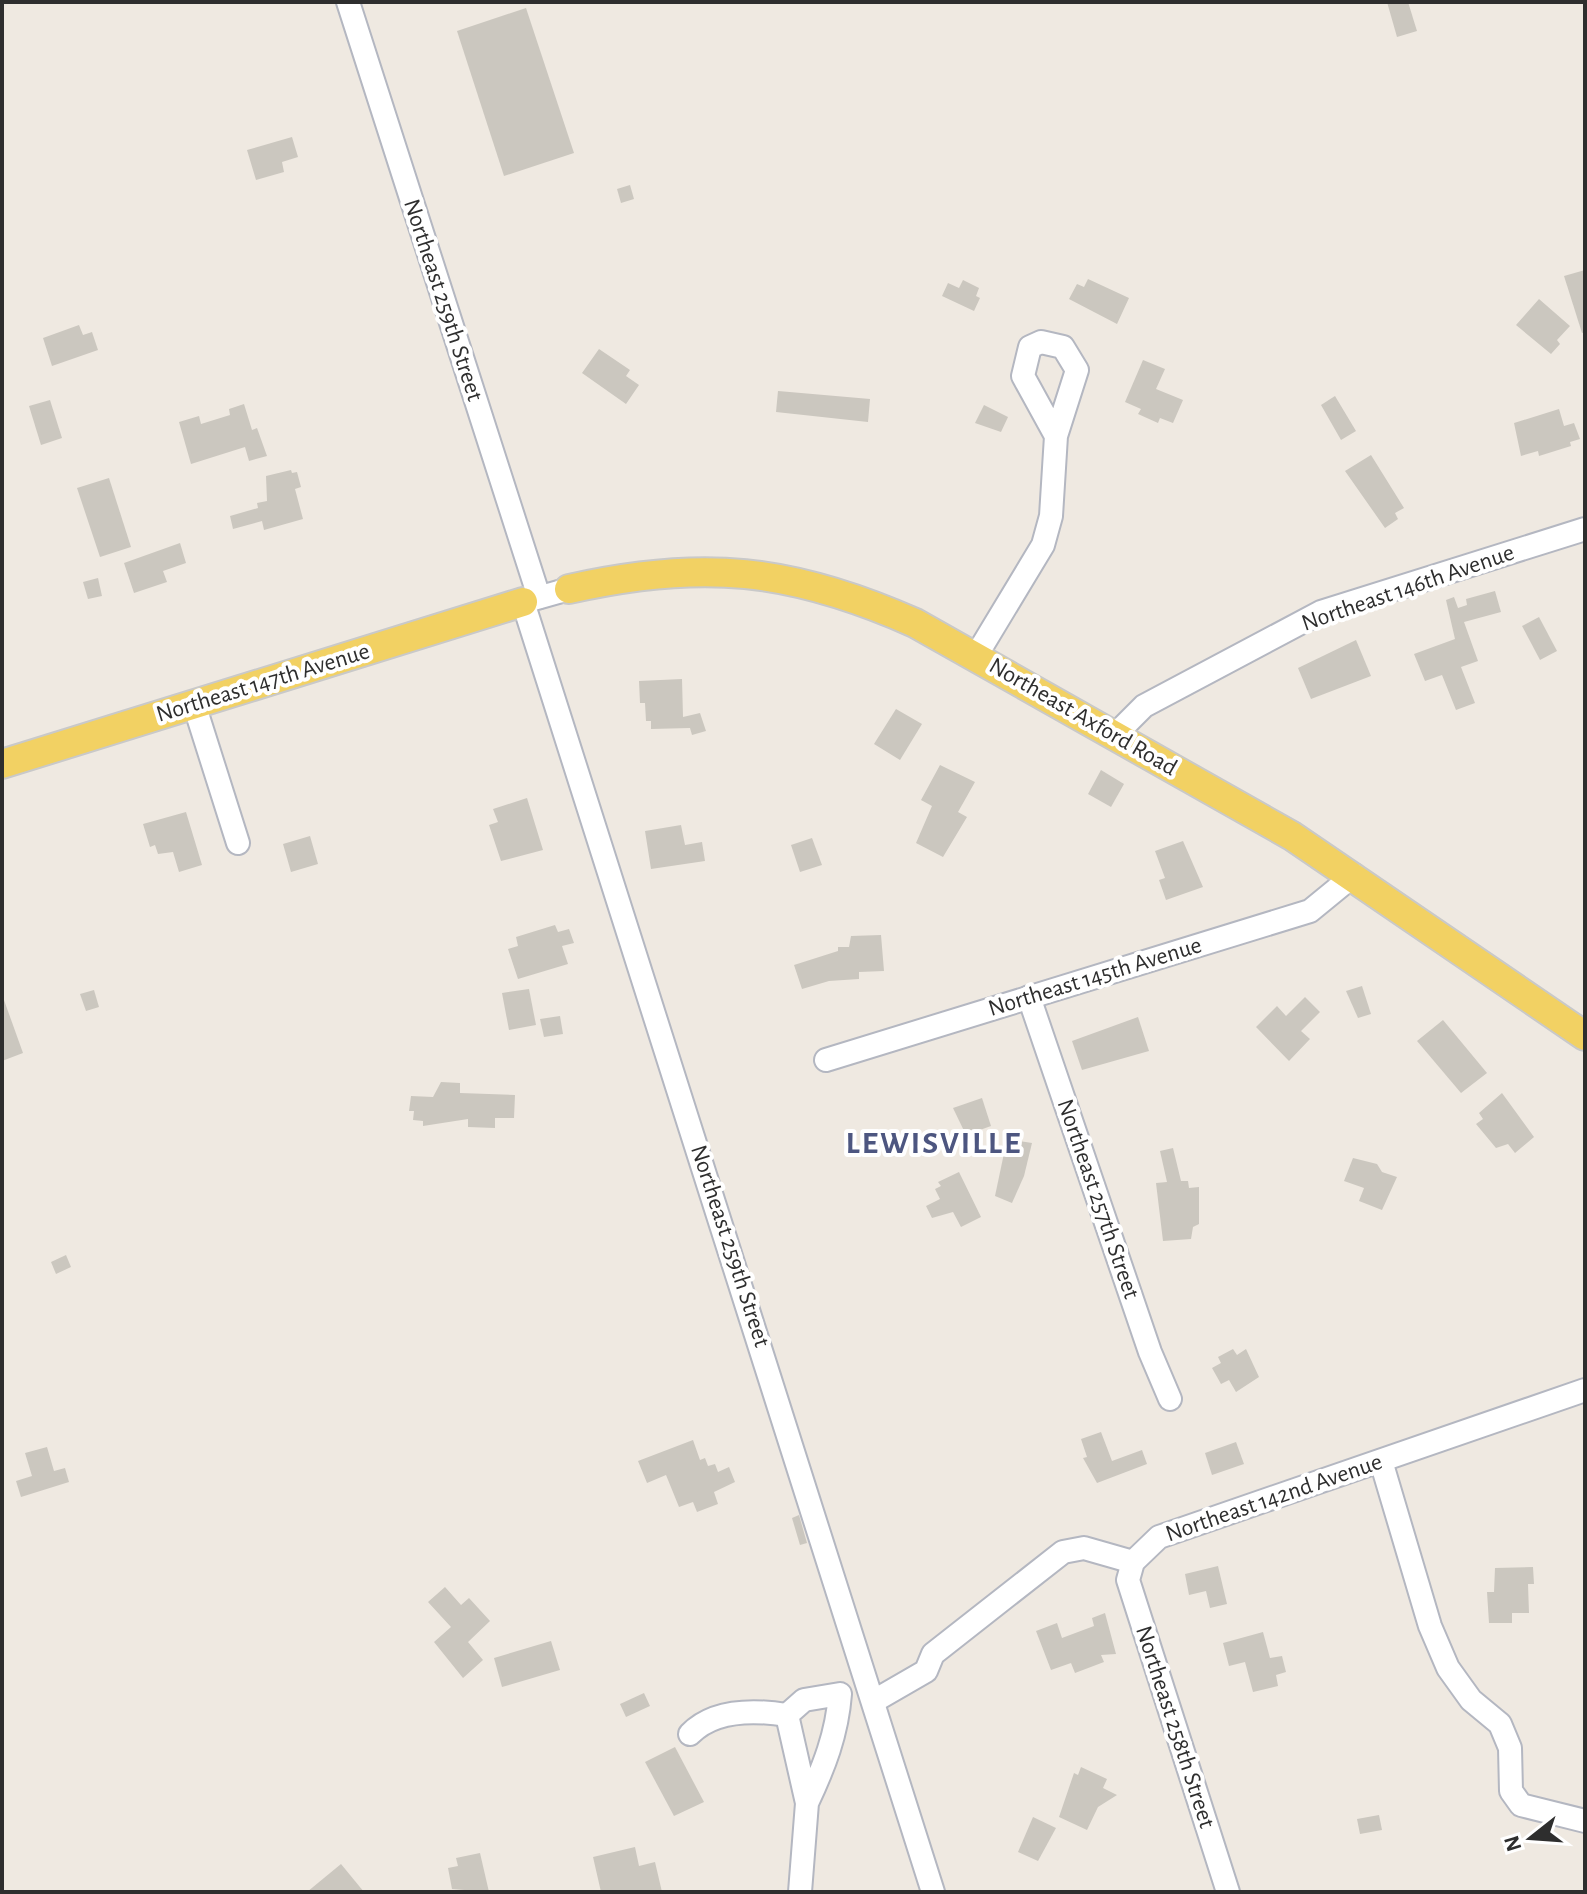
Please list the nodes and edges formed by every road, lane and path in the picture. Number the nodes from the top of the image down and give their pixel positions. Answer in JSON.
{"nodes":[{"id":1,"x":348,"y":2,"type":"edge"},
{"id":2,"x":1056,"y":436,"type":"dead end"},
{"id":3,"x":1585,"y":529,"type":"edge"},
{"id":4,"x":569,"y":589,"type":"joint"},
{"id":5,"x":531,"y":600,"type":"junction"},
{"id":6,"x":976,"y":656,"type":"junction"},
{"id":7,"x":194,"y":704,"type":"junction"},
{"id":8,"x":1115,"y":735,"type":"junction"},
{"id":9,"x":2,"y":764,"type":"edge"},
{"id":10,"x":238,"y":843,"type":"dead end"},
{"id":11,"x":1354,"y":875,"type":"junction"},
{"id":12,"x":1029,"y":997,"type":"junction"},
{"id":13,"x":1585,"y":1036,"type":"edge"},
{"id":14,"x":826,"y":1060,"type":"dead end"},
{"id":15,"x":1585,"y":1390,"type":"edge"},
{"id":16,"x":1170,"y":1399,"type":"dead end"},
{"id":17,"x":1381,"y":1461,"type":"junction"},
{"id":18,"x":1133,"y":1562,"type":"junction"},
{"id":19,"x":860,"y":1655,"type":"junction"},
{"id":20,"x":840,"y":1694,"type":"junction"},
{"id":21,"x":874,"y":1701,"type":"junction"},
{"id":22,"x":787,"y":1715,"type":"junction"},
{"id":23,"x":690,"y":1734,"type":"dead end"},
{"id":24,"x":807,"y":1803,"type":"junction"},
{"id":25,"x":1585,"y":1821,"type":"edge"},
{"id":26,"x":800,"y":1892,"type":"edge"},
{"id":27,"x":933,"y":1892,"type":"edge"},
{"id":28,"x":1228,"y":1892,"type":"edge"}],
"edges":[{"from":1,"to":5,"type":"street","name":"Northeast 259th Street"},
{"from":2,"to":6,"type":"street"},
{"from":3,"to":8,"type":"street","name":"Northeast 146th Avenue"},
{"from":4,"to":5,"type":"street","name":"Northeast Axford Road"},
{"from":4,"to":6,"type":"main road","name":"Northeast Axford Road"},
{"from":5,"to":7,"type":"main road","name":"Northeast 147th Avenue"},
{"from":5,"to":19,"type":"street","name":"Northeast 259th Street"},
{"from":6,"to":8,"type":"main road","name":"Northeast Axford Road"},
{"from":7,"to":9,"type":"main road","name":"Northeast 147th Avenue"},
{"from":7,"to":10,"type":"street"},
{"from":8,"to":11,"type":"main road","name":"Northeast Axford Road"},
{"from":11,"to":12,"type":"street","name":"Northeast 145th Avenue"},
{"from":11,"to":13,"type":"main road","name":"Northeast Axford Road"},
{"from":12,"to":14,"type":"street","name":"Northeast 145th Avenue"},
{"from":12,"to":16,"type":"street","name":"Northeast 257th Street"},
{"from":15,"to":17,"type":"street","name":"Northeast 142nd Avenue"},
{"from":17,"to":18,"type":"street","name":"Northeast 142nd Avenue"},
{"from":17,"to":25,"type":"street"},
{"from":18,"to":21,"type":"street"},
{"from":18,"to":28,"type":"street","name":"Northeast 258th Street"},
{"from":19,"to":20,"type":"street"},
{"from":19,"to":21,"type":"street","name":"Northeast 259th Street"},
{"from":20,"to":22,"type":"street"},
{"from":20,"to":24,"type":"street"},
{"from":21,"to":27,"type":"street","name":"Northeast 259th Street"},
{"from":22,"to":23,"type":"street"},
{"from":22,"to":24,"type":"street"},
{"from":24,"to":26,"type":"street"}]}
